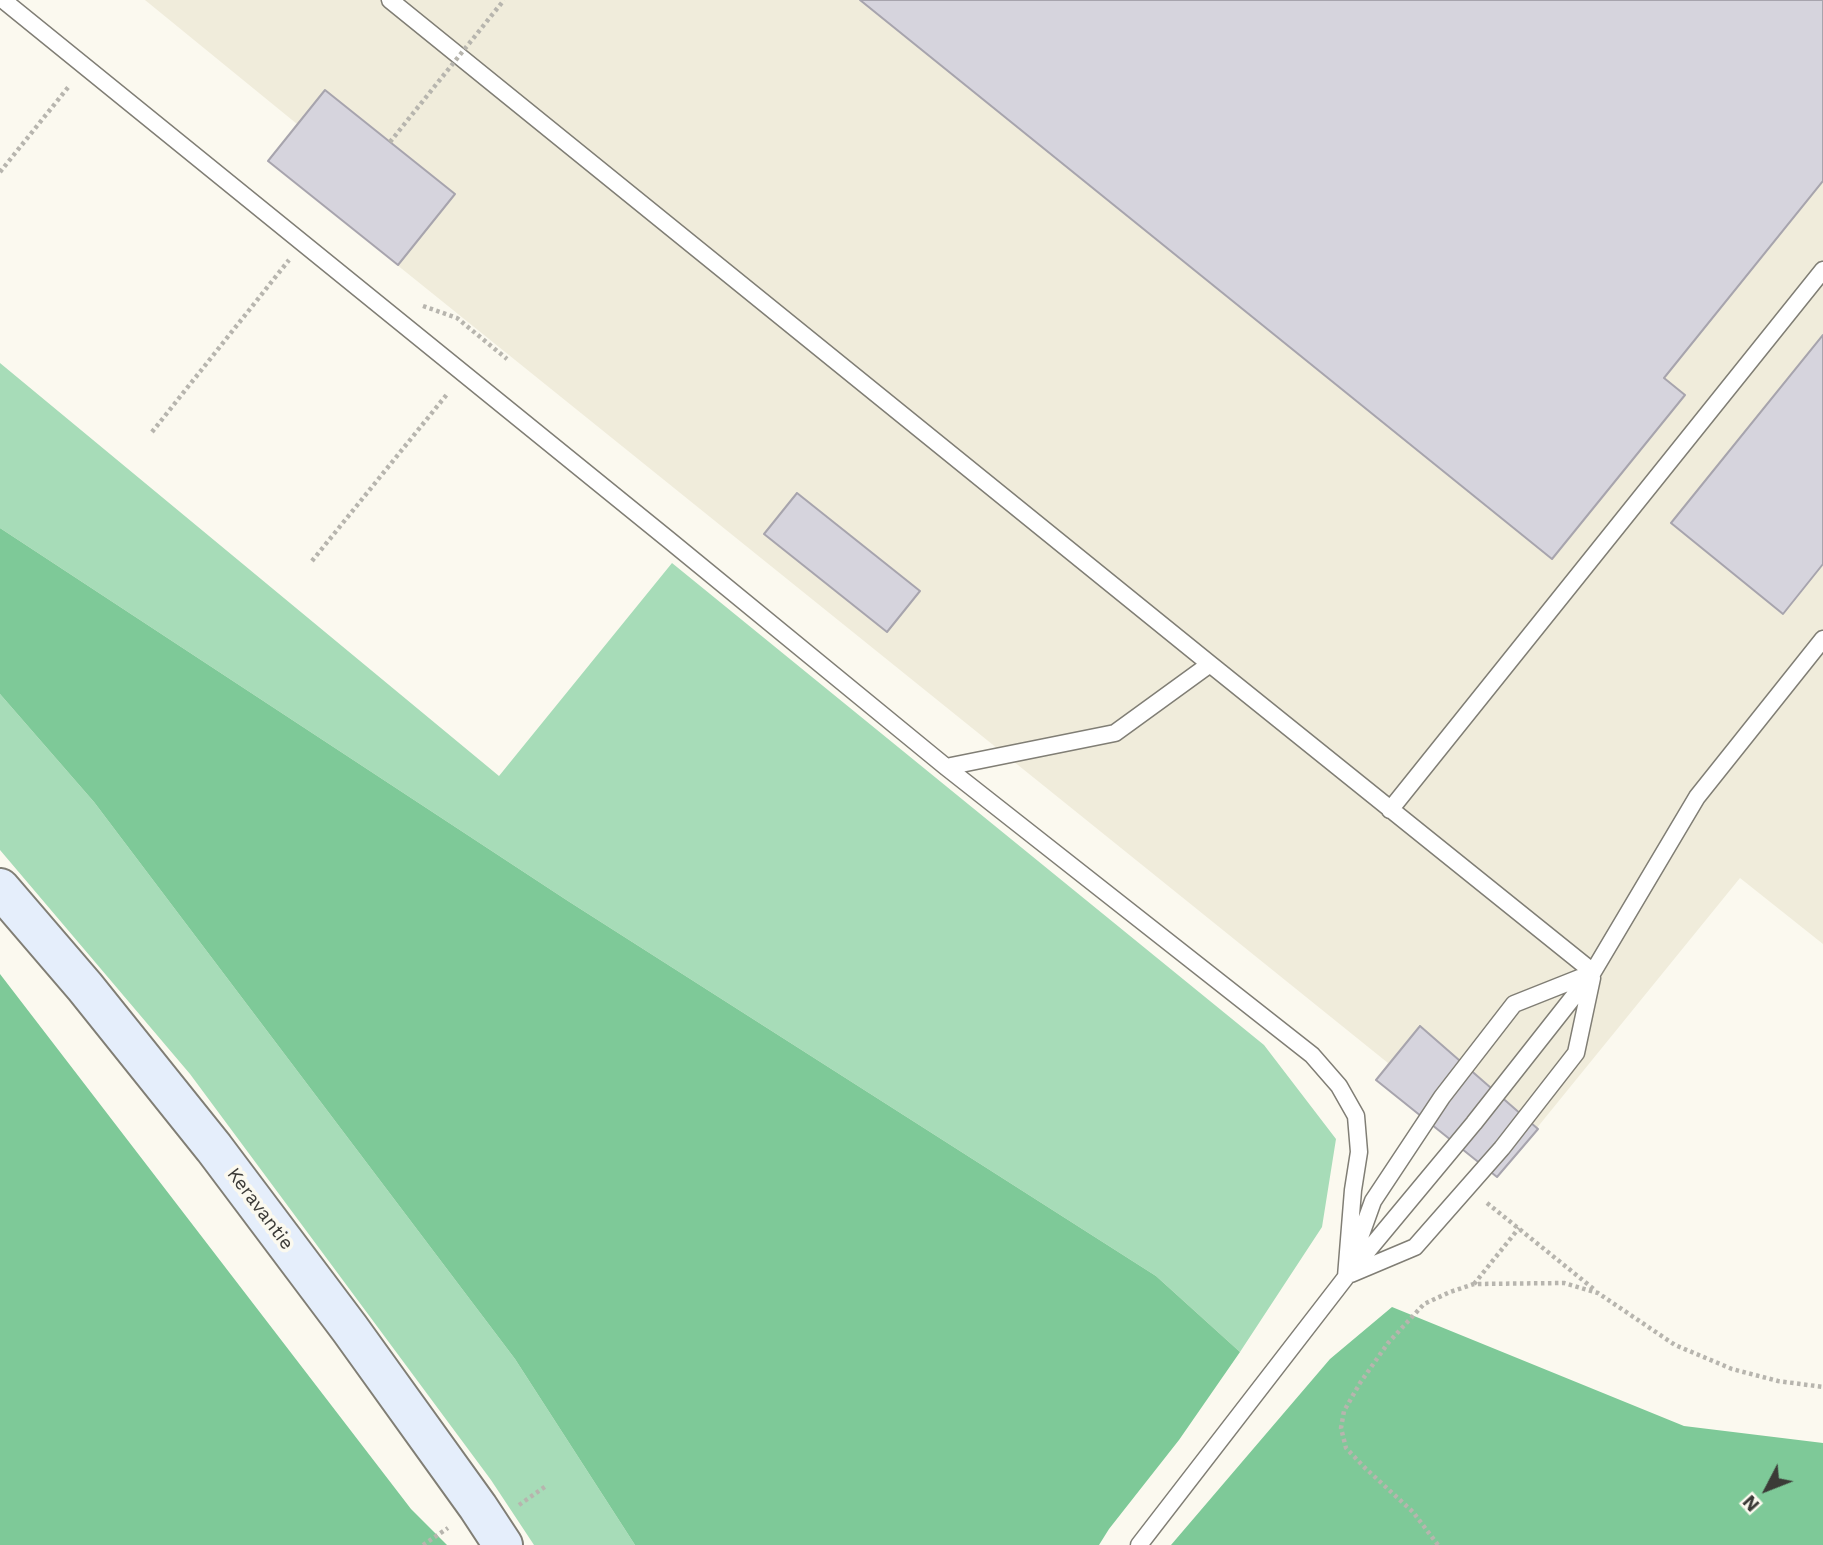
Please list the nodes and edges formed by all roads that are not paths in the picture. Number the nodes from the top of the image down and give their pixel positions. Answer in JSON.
{"nodes":[{"id":1,"x":3,"y":0,"type":"edge"},
{"id":2,"x":390,"y":0,"type":"edge"},
{"id":3,"x":1823,"y":270,"type":"edge"},
{"id":4,"x":1823,"y":639,"type":"edge"},
{"id":5,"x":1210,"y":664,"type":"junction"},
{"id":6,"x":946,"y":767,"type":"junction"},
{"id":7,"x":1390,"y":810,"type":"junction"},
{"id":8,"x":0,"y":888,"type":"edge"},
{"id":9,"x":1593,"y":972,"type":"junction"},
{"id":10,"x":1346,"y":1276,"type":"junction"},
{"id":11,"x":503,"y":1545,"type":"edge"},
{"id":12,"x":1139,"y":1545,"type":"edge"}],
"edges":[{"from":1,"to":6,"type":"lane"},
{"from":2,"to":5,"type":"lane"},
{"from":3,"to":7,"type":"lane"},
{"from":4,"to":9,"type":"lane"},
{"from":5,"to":6,"type":"lane"},
{"from":5,"to":7,"type":"lane"},
{"from":6,"to":10,"type":"lane"},
{"from":7,"to":9,"type":"lane"},
{"from":8,"to":11,"type":"main road","name":"Keravantie"},
{"from":9,"to":10,"type":"lane"},
{"from":9,"to":10,"type":"lane"},
{"from":9,"to":10,"type":"lane"},
{"from":10,"to":12,"type":"lane"}]}
